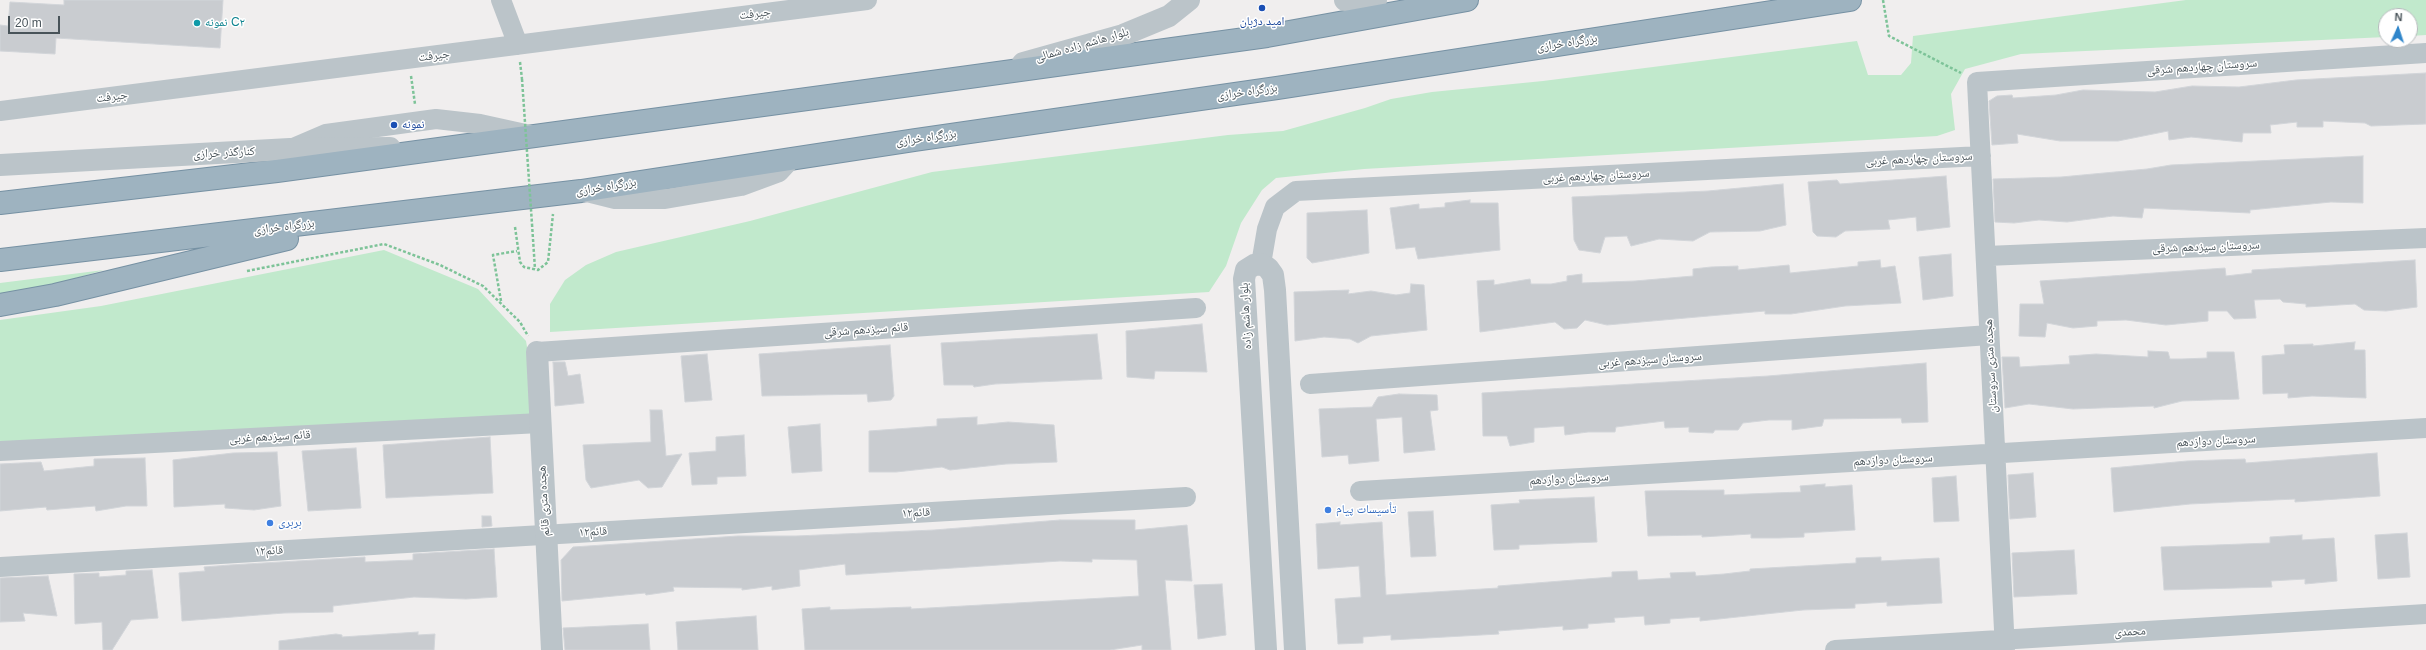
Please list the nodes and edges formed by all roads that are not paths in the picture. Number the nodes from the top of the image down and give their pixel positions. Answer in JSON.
{"nodes":[{"id":1,"x":502,"y":0,"type":"edge"},
{"id":2,"x":867,"y":0,"type":"edge"},
{"id":3,"x":1189,"y":0,"type":"edge"},
{"id":4,"x":1345,"y":0,"type":"edge"},
{"id":5,"x":1376,"y":0,"type":"edge"},
{"id":6,"x":1467,"y":0,"type":"edge"},
{"id":7,"x":1850,"y":0,"type":"edge"},
{"id":8,"x":768,"y":6,"type":"edge"},
{"id":9,"x":518,"y":45,"type":"junction"},
{"id":10,"x":2426,"y":53,"type":"edge"},
{"id":11,"x":969,"y":78,"type":"junction"},
{"id":12,"x":1977,"y":82,"type":"joint"},
{"id":13,"x":0,"y":111,"type":"edge"},
{"id":14,"x":536,"y":136,"type":"junction"},
{"id":15,"x":449,"y":148,"type":"junction"},
{"id":16,"x":290,"y":149,"type":"junction"},
{"id":17,"x":1981,"y":156,"type":"junction"},
{"id":18,"x":2,"y":164,"type":"edge"},
{"id":19,"x":0,"y":203,"type":"edge"},
{"id":20,"x":374,"y":217,"type":"junction"},
{"id":21,"x":2426,"y":238,"type":"edge"},
{"id":22,"x":1986,"y":256,"type":"junction"},
{"id":23,"x":0,"y":260,"type":"edge"},
{"id":24,"x":1261,"y":264,"type":"junction"},
{"id":25,"x":0,"y":305,"type":"edge"},
{"id":26,"x":1196,"y":308,"type":"dead end"},
{"id":27,"x":1989,"y":335,"type":"junction"},
{"id":28,"x":536,"y":352,"type":"joint"},
{"id":29,"x":1310,"y":384,"type":"dead end"},
{"id":30,"x":540,"y":424,"type":"junction"},
{"id":31,"x":2426,"y":428,"type":"edge"},
{"id":32,"x":0,"y":450,"type":"edge"},
{"id":33,"x":1995,"y":454,"type":"junction"},
{"id":34,"x":1286,"y":486,"type":"junction"},
{"id":35,"x":1256,"y":489,"type":"junction"},
{"id":36,"x":1360,"y":491,"type":"dead end"},
{"id":37,"x":1186,"y":497,"type":"dead end"},
{"id":38,"x":546,"y":535,"type":"junction"},
{"id":39,"x":0,"y":567,"type":"edge"},
{"id":40,"x":2426,"y":614,"type":"edge"},
{"id":41,"x":2005,"y":645,"type":"edge"},
{"id":42,"x":552,"y":650,"type":"edge"},
{"id":43,"x":1266,"y":650,"type":"edge"},
{"id":44,"x":1295,"y":650,"type":"edge"},
{"id":45,"x":1834,"y":650,"type":"edge"}],
"edges":[{"from":1,"to":9,"type":"street"},
{"from":2,"to":8,"type":"street","name":"جيرفت"},
{"from":3,"to":11,"type":"street","name":"بلوار هاشم زاده شمالی"},
{"from":4,"to":5,"type":"street"},
{"from":6,"to":11,"type":"highway"},
{"from":7,"to":20,"type":"highway","name":"بزرگراه خرازی"},
{"from":8,"to":9,"type":"street","name":"جيرفت"},
{"from":9,"to":13,"type":"street","name":"جيرفت"},
{"from":10,"to":12,"type":"street","name":"سروستان چهاردهم شرقی"},
{"from":11,"to":14,"type":"highway"},
{"from":12,"to":17,"type":"street","name":"هجده متری سروستان"},
{"from":14,"to":15,"type":"highway"},
{"from":14,"to":16,"type":"street"},
{"from":15,"to":16,"type":"street","name":"کنارگذر خرازی"},
{"from":15,"to":19,"type":"highway"},
{"from":16,"to":18,"type":"street","name":"کنارگذر خرازی"},
{"from":17,"to":22,"type":"street","name":"هجده متری سروستان"},
{"from":17,"to":24,"type":"street","name":"سروستان چهاردهم غربی"},
{"from":20,"to":23,"type":"highway","name":"بزرگراه خرازی"},
{"from":20,"to":25,"type":"highway"},
{"from":21,"to":22,"type":"street","name":"سروستان سیزدهم شرقی"},
{"from":22,"to":27,"type":"street","name":"هجده متری سروستان"},
{"from":24,"to":34,"type":"street"},
{"from":24,"to":35,"type":"street","name":"بلوار هاشم زاده"},
{"from":26,"to":28,"type":"street","name":"قائم سیزدهم شرقی"},
{"from":27,"to":29,"type":"street","name":"سروستان سیزدهم غربی"},
{"from":27,"to":33,"type":"street","name":"هجده متری سروستان"},
{"from":28,"to":30,"type":"street","name":"هجده متری قائم"},
{"from":30,"to":32,"type":"street","name":"قائم سیزدهم غربی"},
{"from":30,"to":38,"type":"street","name":"هجده متری قائم"},
{"from":31,"to":33,"type":"street","name":"سروستان دوازدهم"},
{"from":33,"to":36,"type":"street","name":"سروستان دوازدهم"},
{"from":33,"to":41,"type":"street","name":"هجده متری سروستان"},
{"from":34,"to":35,"type":"street"},
{"from":34,"to":44,"type":"street"},
{"from":35,"to":43,"type":"street","name":"بلوار هاشم زاده"},
{"from":37,"to":38,"type":"street","name":"قائم۱۲"},
{"from":38,"to":39,"type":"street","name":"قائم۱۲"},
{"from":38,"to":42,"type":"street","name":"هجده متری قائم"},
{"from":40,"to":41,"type":"street","name":"محمدی"},
{"from":41,"to":45,"type":"street","name":"محمدی"}]}
